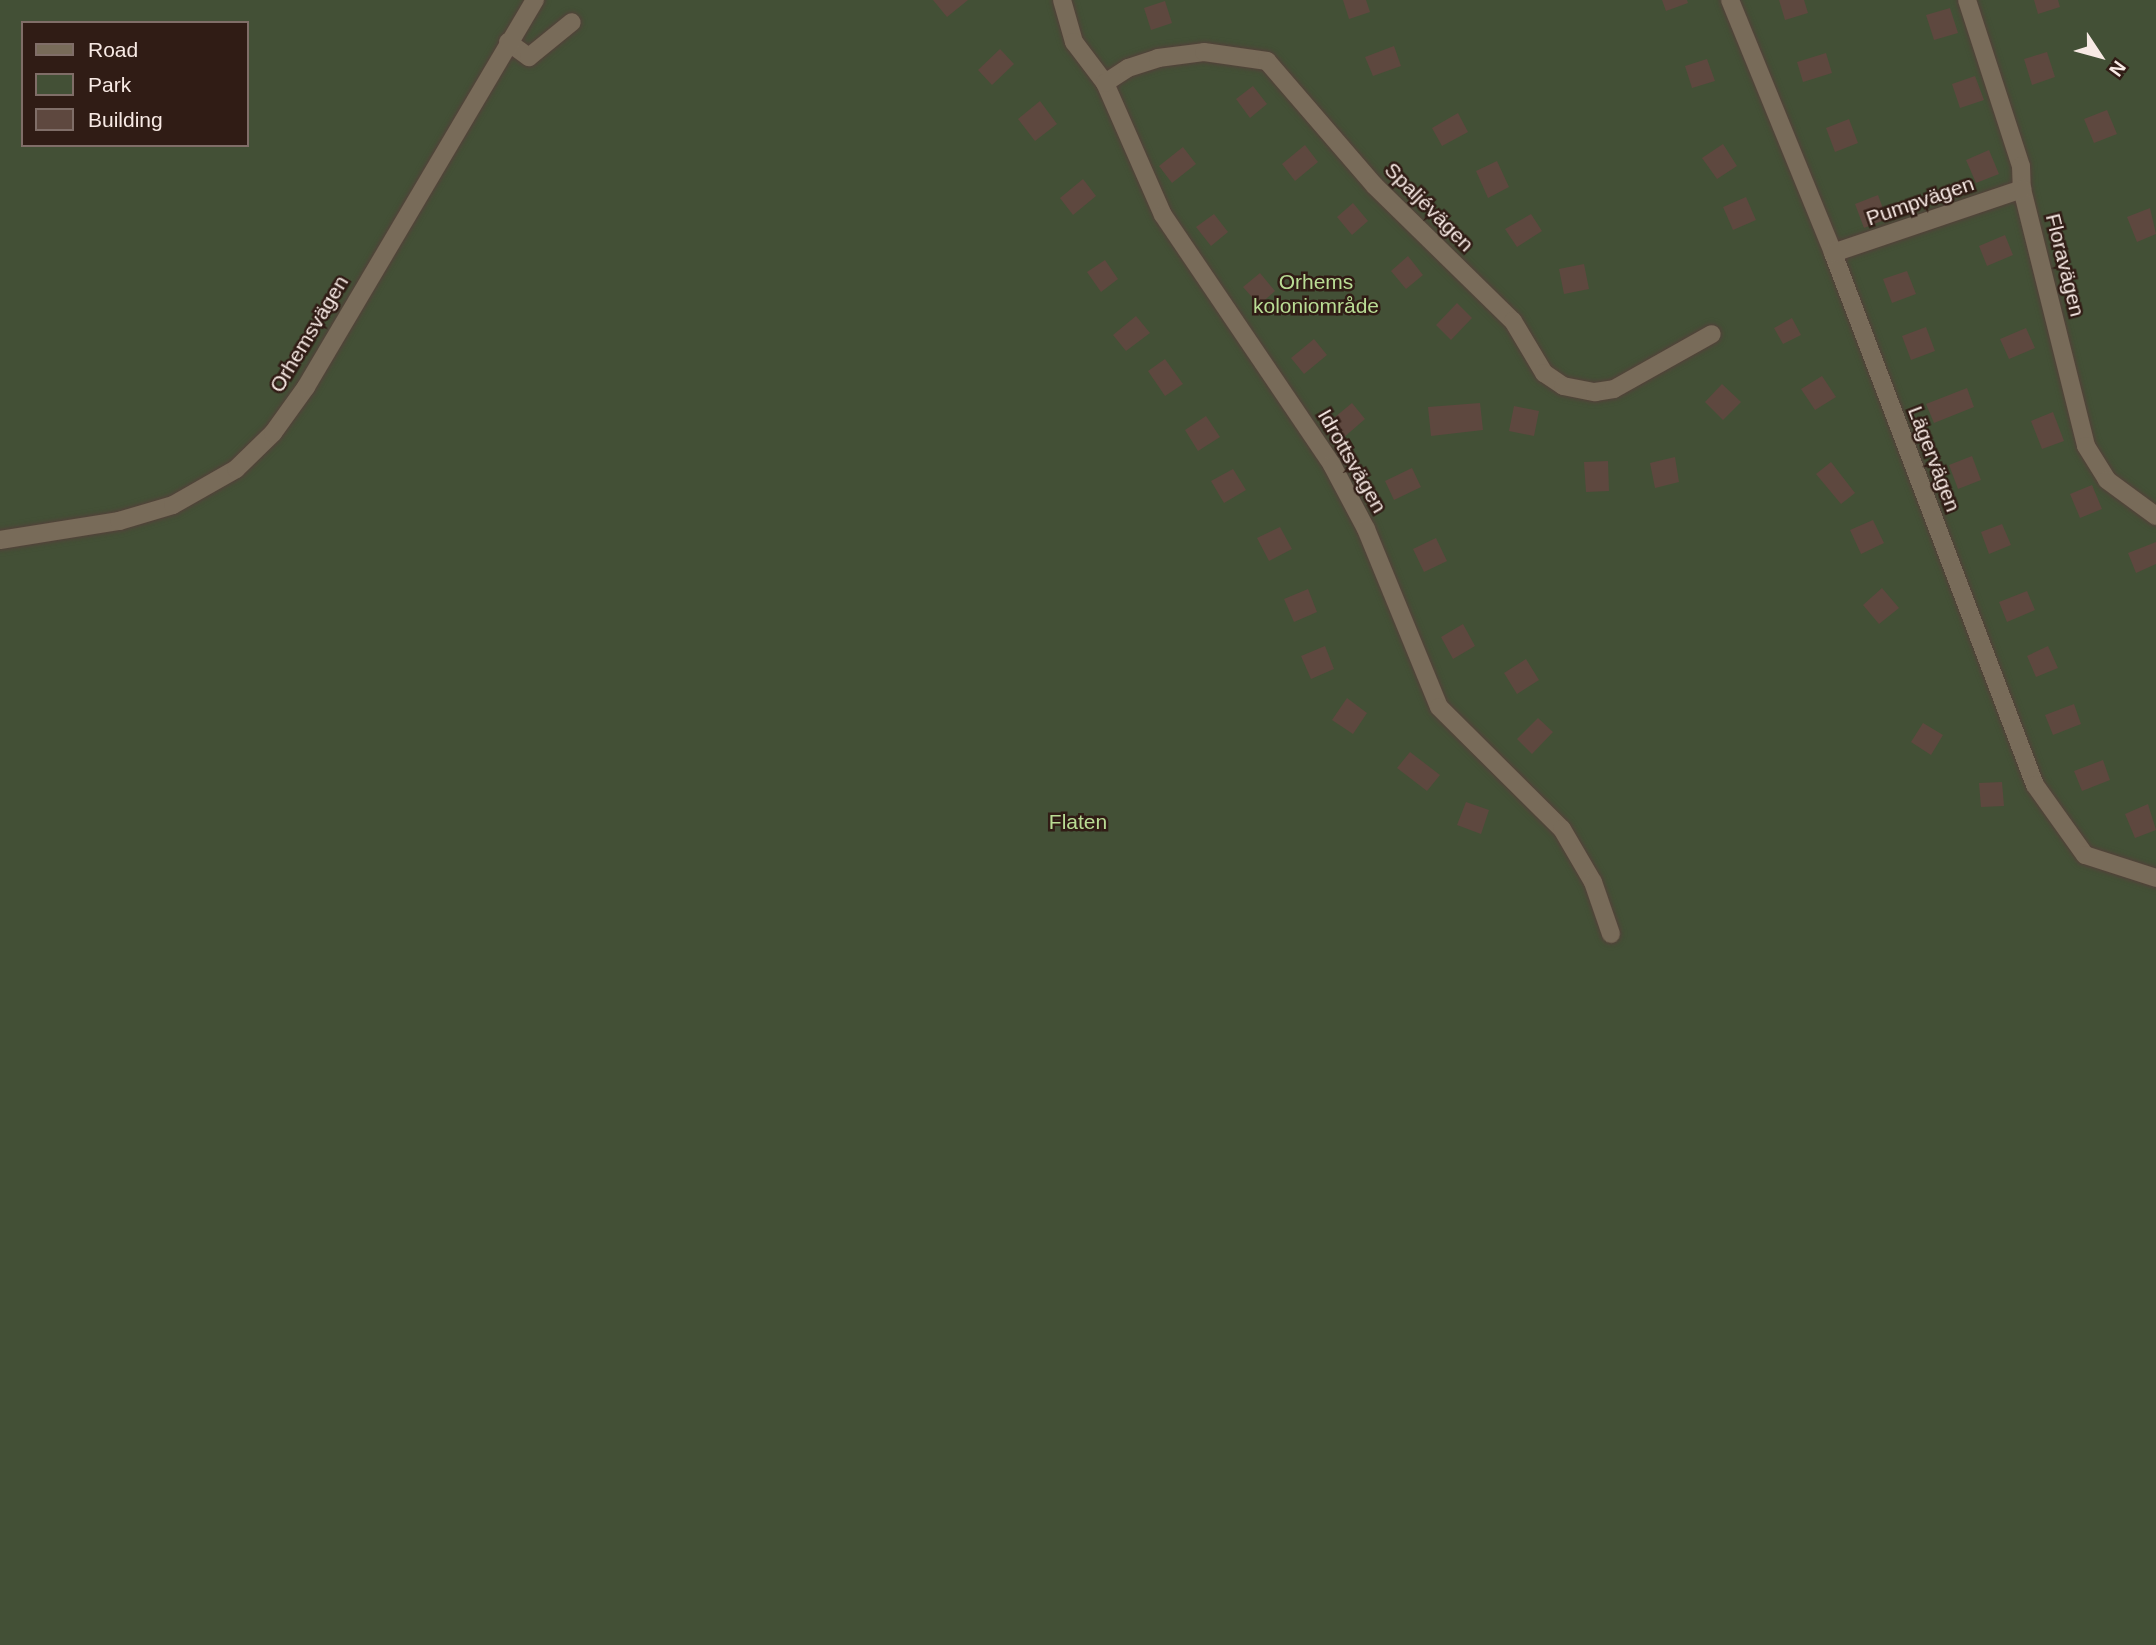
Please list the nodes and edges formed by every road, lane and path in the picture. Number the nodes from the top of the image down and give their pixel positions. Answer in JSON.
{"nodes":[{"id":1,"x":535,"y":0,"type":"edge"},
{"id":2,"x":1062,"y":0,"type":"edge"},
{"id":3,"x":1730,"y":0,"type":"edge"},
{"id":4,"x":1967,"y":0,"type":"edge"},
{"id":5,"x":572,"y":22,"type":"dead end"},
{"id":6,"x":508,"y":41,"type":"junction"},
{"id":7,"x":1105,"y":83,"type":"junction"},
{"id":8,"x":2022,"y":189,"type":"junction"},
{"id":9,"x":1833,"y":253,"type":"junction"},
{"id":10,"x":1712,"y":334,"type":"dead end"},
{"id":11,"x":2156,"y":516,"type":"edge"},
{"id":12,"x":0,"y":540,"type":"edge"},
{"id":13,"x":2156,"y":878,"type":"edge"},
{"id":14,"x":1611,"y":934,"type":"dead end"}],
"edges":[{"from":1,"to":6,"type":"street","name":"Orhemsvägen"},
{"from":2,"to":7,"type":"street","name":"Idrottsvägen"},
{"from":3,"to":9,"type":"street","name":"Lägervägen"},
{"from":4,"to":8,"type":"street","name":"Floravägen"},
{"from":5,"to":6,"type":"street"},
{"from":6,"to":12,"type":"street","name":"Orhemsvägen"},
{"from":7,"to":10,"type":"street","name":"Spaljévägen"},
{"from":7,"to":14,"type":"street","name":"Idrottsvägen"},
{"from":8,"to":9,"type":"street","name":"Pumpvägen"},
{"from":8,"to":11,"type":"street","name":"Floravägen"},
{"from":9,"to":13,"type":"street","name":"Lägervägen"}]}
